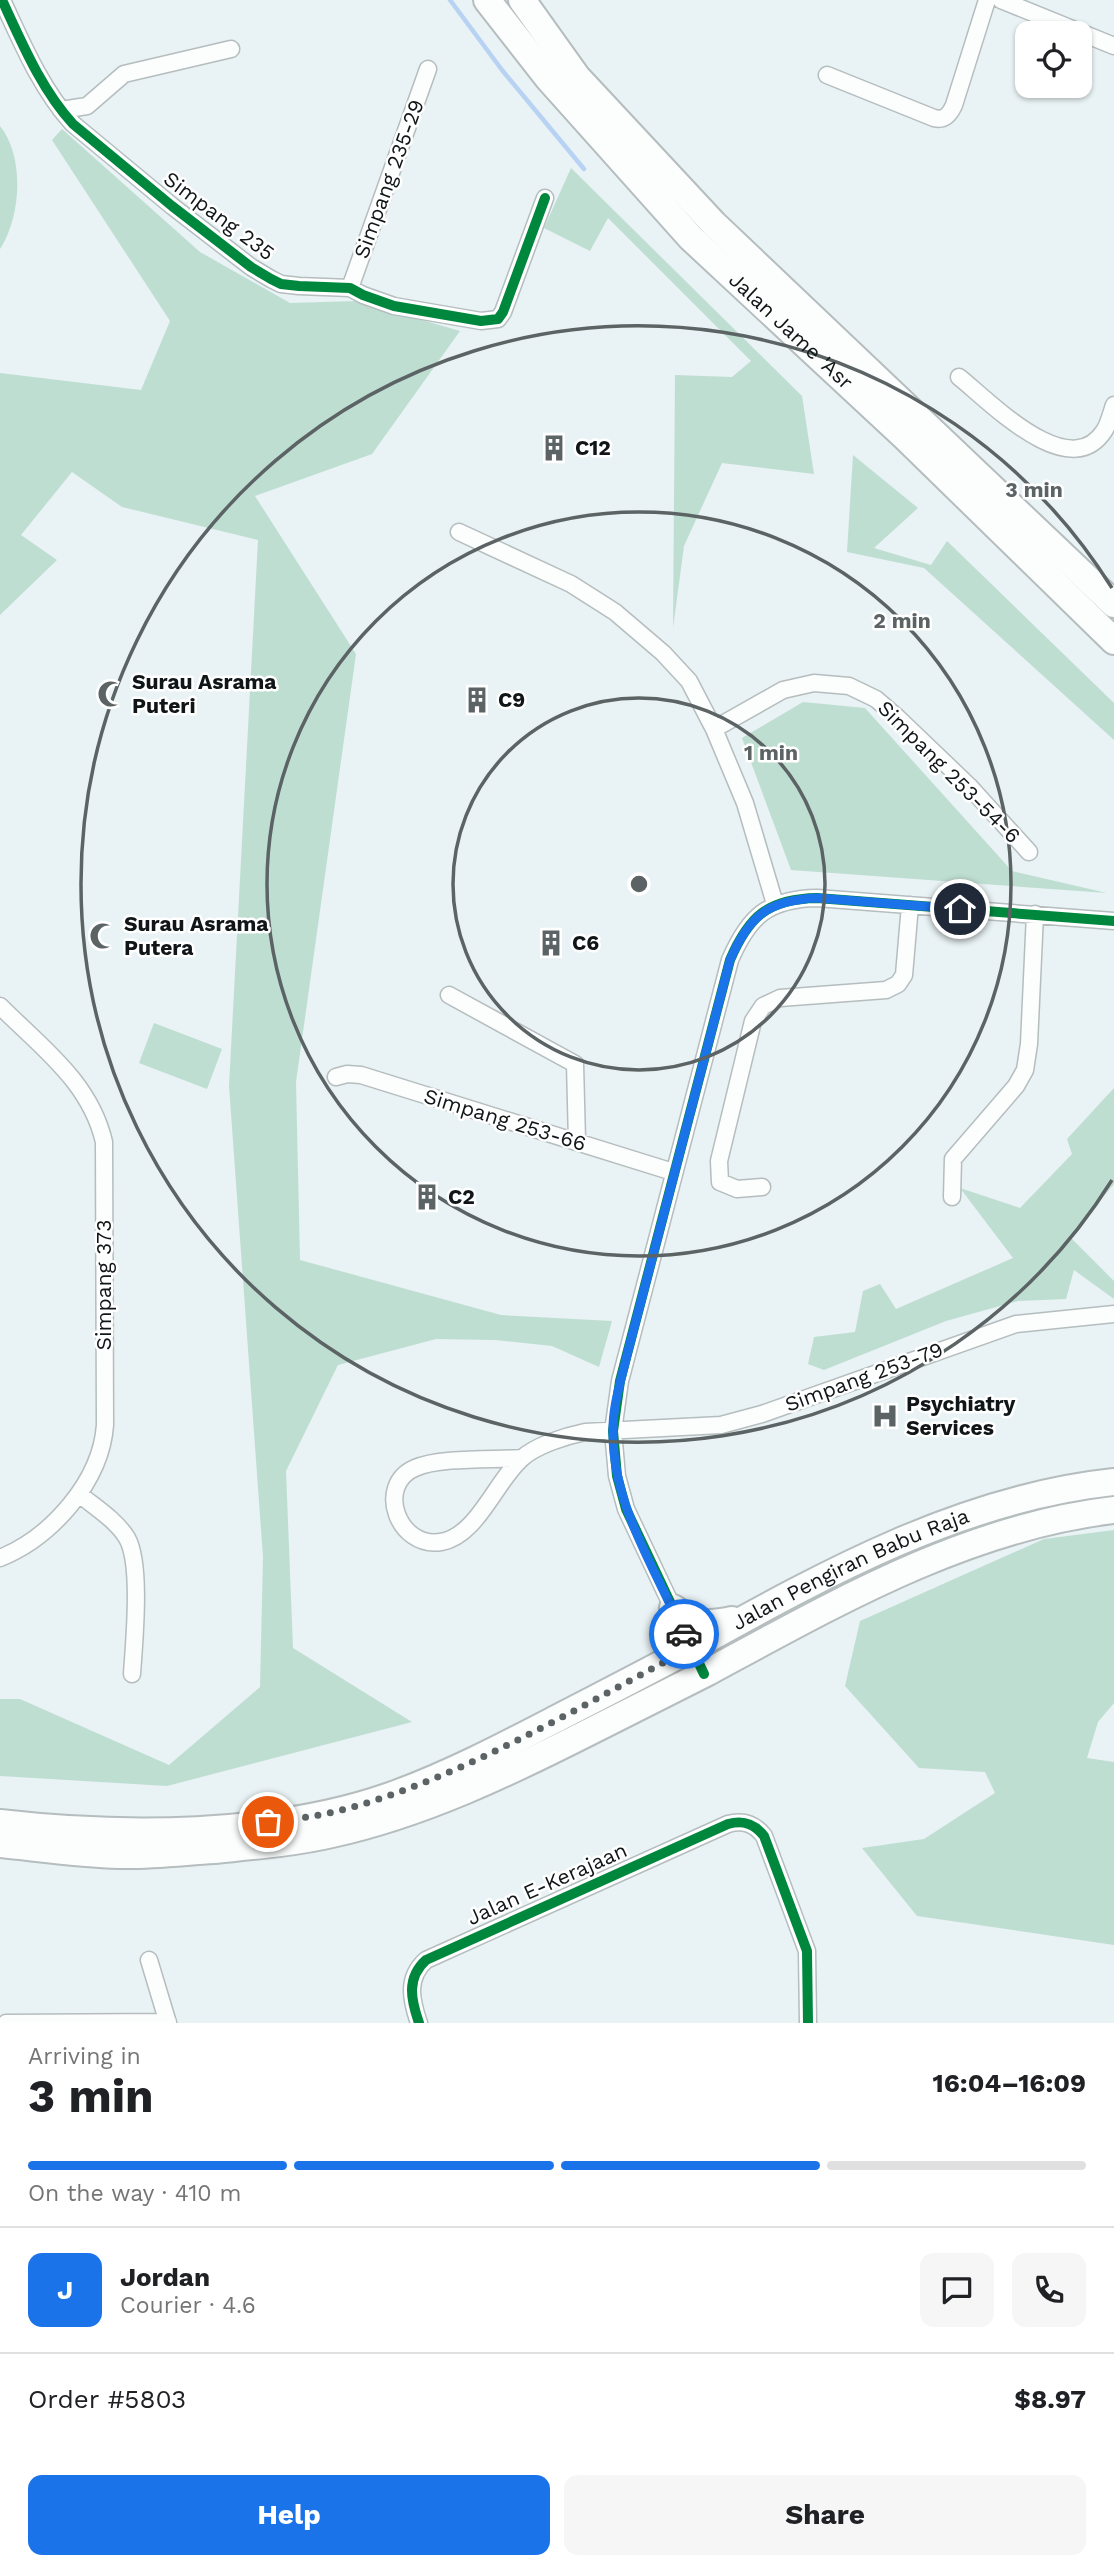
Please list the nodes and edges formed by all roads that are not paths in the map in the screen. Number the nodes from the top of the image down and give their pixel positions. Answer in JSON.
{"nodes":[{"id":1,"x":2,"y":0,"type":"edge"},
{"id":2,"x":487,"y":0,"type":"edge"},
{"id":3,"x":522,"y":0,"type":"edge"},
{"id":4,"x":987,"y":0,"type":"edge"},
{"id":5,"x":1001,"y":0,"type":"edge"},
{"id":6,"x":1114,"y":46,"type":"edge"},
{"id":7,"x":231,"y":49,"type":"dead end"},
{"id":8,"x":428,"y":69,"type":"dead end"},
{"id":9,"x":827,"y":75,"type":"dead end"},
{"id":10,"x":61,"y":110,"type":"junction"},
{"id":11,"x":545,"y":198,"type":"dead end"},
{"id":12,"x":350,"y":288,"type":"junction"},
{"id":13,"x":958,"y":377,"type":"dead end"},
{"id":14,"x":1114,"y":405,"type":"edge"},
{"id":15,"x":459,"y":531,"type":"dead end"},
{"id":16,"x":1114,"y":604,"type":"edge"},
{"id":17,"x":1114,"y":641,"type":"edge"},
{"id":18,"x":714,"y":729,"type":"junction"},
{"id":19,"x":1028,"y":852,"type":"dead end"},
{"id":20,"x":775,"y":904,"type":"junction"},
{"id":21,"x":911,"y":905,"type":"junction"},
{"id":22,"x":1035,"y":914,"type":"junction"},
{"id":23,"x":1114,"y":921,"type":"edge"},
{"id":24,"x":449,"y":995,"type":"dead end"},
{"id":25,"x":0,"y":1006,"type":"edge"},
{"id":26,"x":336,"y":1077,"type":"dead end"},
{"id":27,"x":577,"y":1141,"type":"junction"},
{"id":28,"x":673,"y":1172,"type":"junction"},
{"id":29,"x":762,"y":1187,"type":"dead end"},
{"id":30,"x":952,"y":1197,"type":"dead end"},
{"id":31,"x":1114,"y":1314,"type":"edge"},
{"id":32,"x":612,"y":1431,"type":"junction"},
{"id":33,"x":522,"y":1458,"type":"junction"},
{"id":34,"x":1114,"y":1482,"type":"edge"},
{"id":35,"x":79,"y":1494,"type":"junction"},
{"id":36,"x":1114,"y":1510,"type":"edge"},
{"id":37,"x":0,"y":1558,"type":"edge"},
{"id":38,"x":673,"y":1608,"type":"junction"},
{"id":39,"x":748,"y":1617,"type":"junction"},
{"id":40,"x":691,"y":1648,"type":"junction"},
{"id":41,"x":132,"y":1674,"type":"dead end"},
{"id":42,"x":704,"y":1674,"type":"junction"},
{"id":43,"x":0,"y":1823,"type":"edge"},
{"id":44,"x":0,"y":1844,"type":"edge"},
{"id":45,"x":149,"y":1959,"type":"dead end"},
{"id":46,"x":168,"y":2022,"type":"edge"},
{"id":47,"x":6,"y":2023,"type":"edge"},
{"id":48,"x":419,"y":2023,"type":"edge"},
{"id":49,"x":808,"y":2023,"type":"edge"}],
"edges":[{"from":1,"to":10,"type":"street","name":"Simpang 235"},
{"from":2,"to":17,"type":"main road","name":"Jalan Jame 'Asr"},
{"from":3,"to":16,"type":"main road","name":"Jalan Jame 'Asr"},
{"from":4,"to":9,"type":"street"},
{"from":5,"to":6,"type":"street"},
{"from":7,"to":10,"type":"street"},
{"from":8,"to":12,"type":"street","name":"Simpang 235-29"},
{"from":10,"to":12,"type":"street","name":"Simpang 235"},
{"from":11,"to":12,"type":"street","name":"Simpang 235"},
{"from":13,"to":14,"type":"street"},
{"from":15,"to":18,"type":"street"},
{"from":18,"to":19,"type":"street","name":"Simpang 253-54-6"},
{"from":18,"to":20,"type":"street"},
{"from":20,"to":21,"type":"street"},
{"from":20,"to":28,"type":"street"},
{"from":21,"to":22,"type":"street"},
{"from":21,"to":29,"type":"street"},
{"from":22,"to":23,"type":"street"},
{"from":22,"to":30,"type":"street"},
{"from":24,"to":27,"type":"street"},
{"from":25,"to":35,"type":"street","name":"Simpang 373"},
{"from":26,"to":27,"type":"street","name":"Simpang 253-66"},
{"from":27,"to":28,"type":"street","name":"Simpang 253-66"},
{"from":28,"to":32,"type":"street"},
{"from":31,"to":32,"type":"street","name":"Simpang 253-79"},
{"from":32,"to":33,"type":"street","name":"Simpang 253-79"},
{"from":32,"to":38,"type":"street"},
{"from":33,"to":33,"type":"street"},
{"from":34,"to":39,"type":"main road","name":"Jalan Pengiran Babu Raja"},
{"from":35,"to":37,"type":"street","name":"Simpang 373"},
{"from":35,"to":41,"type":"street"},
{"from":36,"to":42,"type":"main road","name":"Jalan Pengiran Babu Raja"},
{"from":38,"to":39,"type":"main road"},
{"from":38,"to":40,"type":"street"},
{"from":39,"to":40,"type":"main road","name":"Jalan Pengiran Babu Raja"},
{"from":40,"to":42,"type":"street"},
{"from":40,"to":43,"type":"main road","name":"Jalan Pengiran Babu Raja"},
{"from":42,"to":44,"type":"main road","name":"Jalan Pengiran Babu Raja"},
{"from":45,"to":46,"type":"street"},
{"from":46,"to":47,"type":"street"},
{"from":48,"to":49,"type":"street","name":"Jalan E-Kerajaan"}]}
